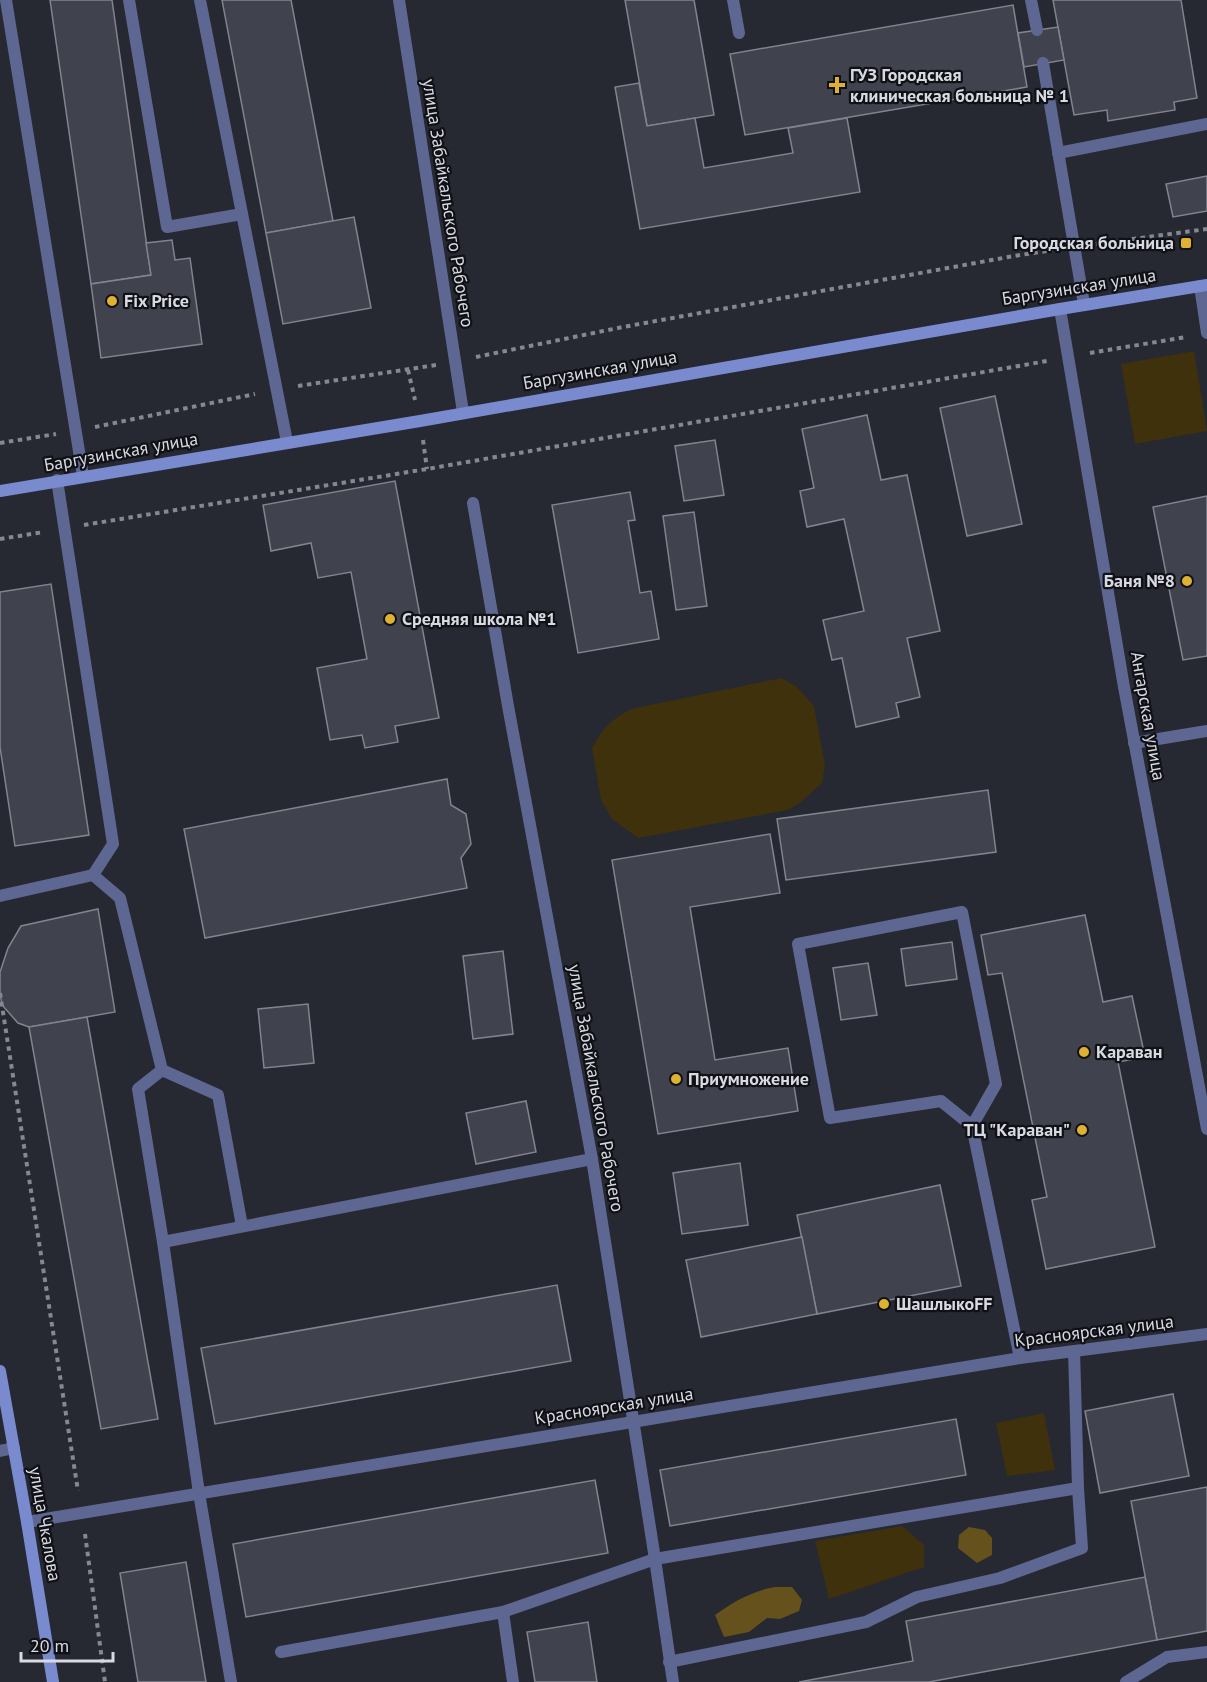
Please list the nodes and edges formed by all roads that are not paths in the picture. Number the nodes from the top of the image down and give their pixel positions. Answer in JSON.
{"nodes":[{"id":1,"x":6,"y":0,"type":"edge"},
{"id":2,"x":129,"y":0,"type":"edge"},
{"id":3,"x":200,"y":0,"type":"edge"},
{"id":4,"x":399,"y":0,"type":"edge"},
{"id":5,"x":733,"y":0,"type":"edge"},
{"id":6,"x":1031,"y":0,"type":"edge"},
{"id":7,"x":1037,"y":30,"type":"dead end"},
{"id":8,"x":739,"y":33,"type":"dead end"},
{"id":9,"x":1043,"y":63,"type":"dead end"},
{"id":10,"x":1207,"y":124,"type":"edge"},
{"id":11,"x":1058,"y":153,"type":"junction"},
{"id":12,"x":242,"y":214,"type":"junction"},
{"id":13,"x":1203,"y":285,"type":"edge"},
{"id":14,"x":1084,"y":304,"type":"junction"},
{"id":15,"x":1060,"y":309,"type":"junction"},
{"id":16,"x":1207,"y":333,"type":"edge"},
{"id":17,"x":463,"y":412,"type":"junction"},
{"id":18,"x":287,"y":442,"type":"junction"},
{"id":19,"x":83,"y":476,"type":"junction"},
{"id":20,"x":57,"y":480,"type":"junction"},
{"id":21,"x":0,"y":491,"type":"edge"},
{"id":22,"x":472,"y":503,"type":"dead end"},
{"id":23,"x":1207,"y":731,"type":"edge"},
{"id":24,"x":1134,"y":743,"type":"junction"},
{"id":25,"x":93,"y":875,"type":"junction"},
{"id":26,"x":0,"y":896,"type":"edge"},
{"id":27,"x":162,"y":1070,"type":"junction"},
{"id":28,"x":972,"y":1126,"type":"junction"},
{"id":29,"x":1207,"y":1129,"type":"edge"},
{"id":30,"x":592,"y":1159,"type":"junction"},
{"id":31,"x":242,"y":1226,"type":"junction"},
{"id":32,"x":163,"y":1242,"type":"junction"},
{"id":33,"x":1207,"y":1334,"type":"edge"},
{"id":34,"x":1074,"y":1351,"type":"junction"},
{"id":35,"x":1020,"y":1358,"type":"junction"},
{"id":36,"x":0,"y":1371,"type":"edge"},
{"id":37,"x":633,"y":1420,"type":"junction"},
{"id":38,"x":14,"y":1449,"type":"junction"},
{"id":39,"x":0,"y":1451,"type":"edge"},
{"id":40,"x":1078,"y":1488,"type":"junction"},
{"id":41,"x":199,"y":1493,"type":"junction"},
{"id":42,"x":27,"y":1522,"type":"junction"},
{"id":43,"x":655,"y":1559,"type":"junction"},
{"id":44,"x":503,"y":1612,"type":"junction"},
{"id":45,"x":281,"y":1652,"type":"dead end"},
{"id":46,"x":1207,"y":1652,"type":"edge"},
{"id":47,"x":669,"y":1662,"type":"junction"},
{"id":48,"x":53,"y":1682,"type":"edge"},
{"id":49,"x":231,"y":1682,"type":"edge"},
{"id":50,"x":513,"y":1682,"type":"edge"},
{"id":51,"x":673,"y":1682,"type":"edge"},
{"id":52,"x":1126,"y":1682,"type":"edge"}],
"edges":[{"from":1,"to":19,"type":"street"},
{"from":2,"to":12,"type":"street"},
{"from":3,"to":12,"type":"street"},
{"from":4,"to":17,"type":"street","name":"улица Забайкальского Рабочего"},
{"from":5,"to":8,"type":"street"},
{"from":6,"to":7,"type":"street"},
{"from":9,"to":11,"type":"street"},
{"from":10,"to":11,"type":"street"},
{"from":11,"to":14,"type":"street"},
{"from":12,"to":18,"type":"street"},
{"from":13,"to":14,"type":"main road","name":"Баргузинская улица"},
{"from":13,"to":16,"type":"street"},
{"from":14,"to":15,"type":"main road","name":"Баргузинская улица"},
{"from":15,"to":17,"type":"main road","name":"Баргузинская улица"},
{"from":15,"to":24,"type":"street","name":"Ангарская улица"},
{"from":17,"to":18,"type":"main road","name":"Баргузинская улица"},
{"from":18,"to":19,"type":"main road","name":"Баргузинская улица"},
{"from":19,"to":20,"type":"main road","name":"Баргузинская улица"},
{"from":20,"to":21,"type":"main road","name":"Баргузинская улица"},
{"from":20,"to":25,"type":"street"},
{"from":22,"to":30,"type":"street","name":"улица Забайкальского Рабочего"},
{"from":23,"to":24,"type":"street"},
{"from":24,"to":29,"type":"street","name":"Ангарская улица"},
{"from":25,"to":26,"type":"street"},
{"from":25,"to":27,"type":"street"},
{"from":27,"to":31,"type":"street"},
{"from":27,"to":32,"type":"street"},
{"from":28,"to":28,"type":"street"},
{"from":28,"to":35,"type":"street"},
{"from":30,"to":31,"type":"street"},
{"from":30,"to":37,"type":"street","name":"улица Забайкальского Рабочего"},
{"from":31,"to":32,"type":"street"},
{"from":32,"to":41,"type":"street"},
{"from":33,"to":34,"type":"street","name":"Красноярская улица"},
{"from":34,"to":35,"type":"street","name":"Красноярская улица"},
{"from":34,"to":40,"type":"street"},
{"from":35,"to":37,"type":"street","name":"Красноярская улица"},
{"from":36,"to":38,"type":"main road","name":"улица Чкалова"},
{"from":37,"to":41,"type":"street","name":"Красноярская улица"},
{"from":37,"to":43,"type":"street","name":"улица Забайкальского Рабочего"},
{"from":38,"to":39,"type":"street"},
{"from":38,"to":42,"type":"main road","name":"улица Чкалова"},
{"from":40,"to":43,"type":"street"},
{"from":40,"to":47,"type":"street"},
{"from":41,"to":42,"type":"street","name":"Красноярская улица"},
{"from":41,"to":49,"type":"street"},
{"from":42,"to":48,"type":"main road","name":"улица Чкалова"},
{"from":43,"to":44,"type":"street"},
{"from":43,"to":47,"type":"street","name":"улица Забайкальского Рабочего"},
{"from":44,"to":45,"type":"street"},
{"from":44,"to":50,"type":"street"},
{"from":46,"to":52,"type":"street"},
{"from":47,"to":51,"type":"street","name":"улица Забайкальского Рабочего"}]}
